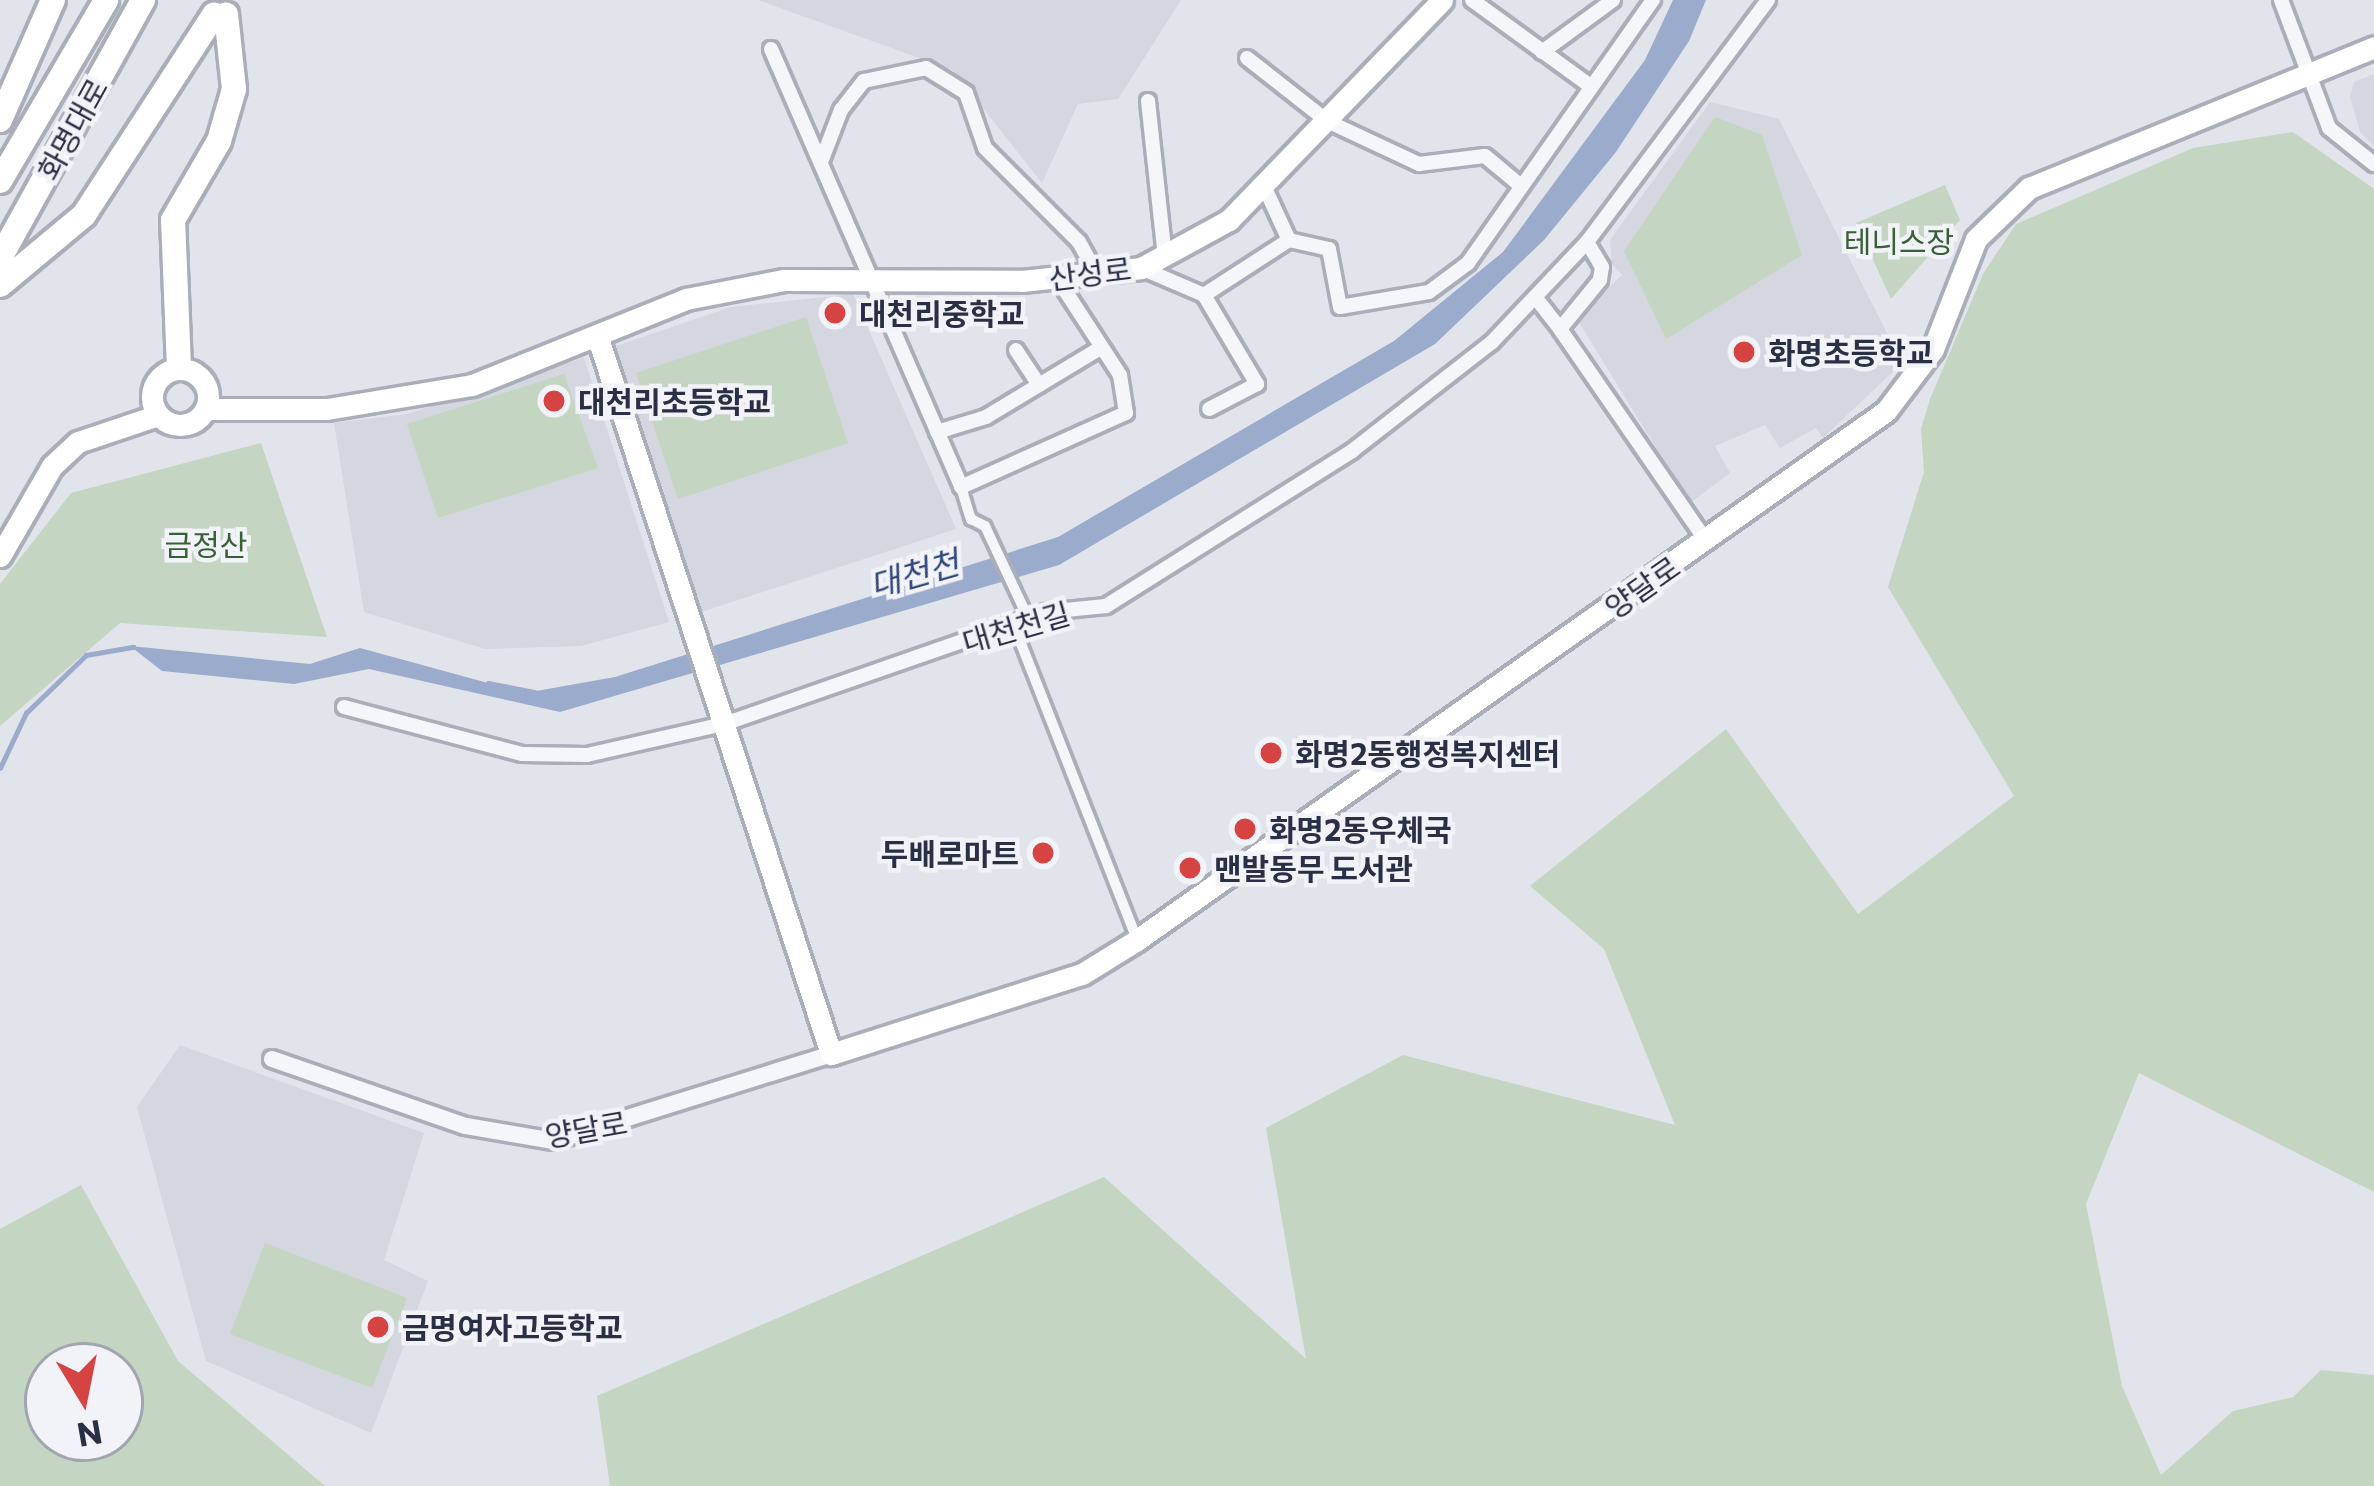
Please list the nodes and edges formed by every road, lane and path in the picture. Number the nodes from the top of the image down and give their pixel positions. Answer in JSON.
{"nodes":[{"id":1,"x":53,"y":0,"type":"edge"},
{"id":2,"x":106,"y":0,"type":"edge"},
{"id":3,"x":143,"y":0,"type":"edge"},
{"id":4,"x":1442,"y":0,"type":"edge"},
{"id":5,"x":1472,"y":0,"type":"edge"},
{"id":6,"x":1613,"y":0,"type":"edge"},
{"id":7,"x":1653,"y":0,"type":"edge"},
{"id":8,"x":1768,"y":0,"type":"edge"},
{"id":9,"x":2281,"y":0,"type":"edge"},
{"id":10,"x":220,"y":7,"type":"edge"},
{"id":11,"x":2374,"y":47,"type":"edge"},
{"id":12,"x":771,"y":49,"type":"dead end"},
{"id":13,"x":1542,"y":52,"type":"junction"},
{"id":14,"x":233,"y":58,"type":"junction"},
{"id":15,"x":1247,"y":58,"type":"dead end"},
{"id":16,"x":185,"y":63,"type":"junction"},
{"id":17,"x":2308,"y":74,"type":"junction"},
{"id":18,"x":1589,"y":85,"type":"junction"},
{"id":19,"x":1148,"y":100,"type":"dead end"},
{"id":20,"x":0,"y":120,"type":"edge"},
{"id":21,"x":1327,"y":121,"type":"junction"},
{"id":22,"x":821,"y":163,"type":"junction"},
{"id":23,"x":2374,"y":164,"type":"edge"},
{"id":24,"x":0,"y":181,"type":"edge"},
{"id":25,"x":1264,"y":186,"type":"junction"},
{"id":26,"x":1521,"y":186,"type":"junction"},
{"id":27,"x":1289,"y":240,"type":"junction"},
{"id":28,"x":1587,"y":242,"type":"junction"},
{"id":29,"x":0,"y":258,"type":"edge"},
{"id":30,"x":1165,"y":258,"type":"junction"},
{"id":31,"x":1141,"y":268,"type":"junction"},
{"id":32,"x":1097,"y":275,"type":"junction"},
{"id":33,"x":872,"y":278,"type":"junction"},
{"id":34,"x":1057,"y":278,"type":"junction"},
{"id":35,"x":0,"y":285,"type":"edge"},
{"id":36,"x":1204,"y":295,"type":"junction"},
{"id":37,"x":1536,"y":298,"type":"junction"},
{"id":38,"x":1561,"y":328,"type":"junction"},
{"id":39,"x":598,"y":338,"type":"junction"},
{"id":40,"x":1102,"y":347,"type":"junction"},
{"id":41,"x":1016,"y":350,"type":"dead end"},
{"id":42,"x":179,"y":368,"type":"junction"},
{"id":43,"x":1039,"y":385,"type":"junction"},
{"id":44,"x":1209,"y":409,"type":"dead end"},
{"id":45,"x":206,"y":410,"type":"junction"},
{"id":46,"x":158,"y":416,"type":"junction"},
{"id":47,"x":938,"y":432,"type":"junction"},
{"id":48,"x":961,"y":487,"type":"junction"},
{"id":49,"x":1707,"y":542,"type":"junction"},
{"id":50,"x":0,"y":556,"type":"edge"},
{"id":51,"x":1021,"y":615,"type":"junction"},
{"id":52,"x":344,"y":707,"type":"dead end"},
{"id":53,"x":721,"y":716,"type":"junction"},
{"id":54,"x":1137,"y":940,"type":"junction"},
{"id":55,"x":831,"y":1054,"type":"junction"},
{"id":56,"x":272,"y":1059,"type":"dead end"}],
"edges":[{"from":1,"to":20,"type":"highway"},
{"from":2,"to":24,"type":"highway","name":"화명대로"},
{"from":3,"to":29,"type":"highway","name":"화명대로"},
{"from":4,"to":21,"type":"main road","name":"산성로"},
{"from":5,"to":13,"type":"street"},
{"from":6,"to":13,"type":"street"},
{"from":7,"to":18,"type":"street"},
{"from":8,"to":28,"type":"street","name":"대천천길"},
{"from":9,"to":17,"type":"street"},
{"from":10,"to":14,"type":"highway"},
{"from":10,"to":16,"type":"highway"},
{"from":11,"to":17,"type":"main road","name":"양달로"},
{"from":12,"to":22,"type":"street"},
{"from":13,"to":18,"type":"street"},
{"from":14,"to":16,"type":"highway"},
{"from":14,"to":42,"type":"highway"},
{"from":15,"to":21,"type":"street"},
{"from":16,"to":35,"type":"highway"},
{"from":17,"to":23,"type":"street"},
{"from":17,"to":49,"type":"main road","name":"양달로"},
{"from":18,"to":26,"type":"street"},
{"from":19,"to":30,"type":"street"},
{"from":21,"to":25,"type":"main road","name":"산성로"},
{"from":21,"to":26,"type":"street"},
{"from":22,"to":32,"type":"street"},
{"from":22,"to":33,"type":"street"},
{"from":25,"to":27,"type":"street"},
{"from":25,"to":30,"type":"main road","name":"산성로"},
{"from":26,"to":27,"type":"street"},
{"from":27,"to":36,"type":"street"},
{"from":28,"to":37,"type":"street","name":"대천천길"},
{"from":28,"to":38,"type":"street"},
{"from":30,"to":31,"type":"main road","name":"산성로"},
{"from":31,"to":32,"type":"main road","name":"산성로"},
{"from":31,"to":36,"type":"street"},
{"from":32,"to":34,"type":"main road","name":"산성로"},
{"from":33,"to":34,"type":"main road","name":"산성로"},
{"from":33,"to":39,"type":"main road","name":"산성로"},
{"from":33,"to":47,"type":"street"},
{"from":34,"to":40,"type":"street"},
{"from":36,"to":44,"type":"street"},
{"from":37,"to":38,"type":"street"},
{"from":37,"to":51,"type":"street","name":"대천천길"},
{"from":38,"to":49,"type":"street"},
{"from":39,"to":45,"type":"main road","name":"산성로"},
{"from":39,"to":53,"type":"main road"},
{"from":40,"to":43,"type":"street"},
{"from":40,"to":48,"type":"street"},
{"from":41,"to":43,"type":"street"},
{"from":42,"to":45,"type":"main road"},
{"from":42,"to":46,"type":"main road"},
{"from":43,"to":47,"type":"street"},
{"from":45,"to":46,"type":"main road"},
{"from":46,"to":50,"type":"main road"},
{"from":47,"to":48,"type":"street"},
{"from":48,"to":51,"type":"street"},
{"from":49,"to":54,"type":"main road","name":"양달로"},
{"from":51,"to":53,"type":"street","name":"대천천길"},
{"from":51,"to":54,"type":"street"},
{"from":52,"to":53,"type":"street","name":"대천천길"},
{"from":53,"to":55,"type":"main road"},
{"from":54,"to":55,"type":"main road","name":"양달로"},
{"from":55,"to":56,"type":"street","name":"양달로"}]}
